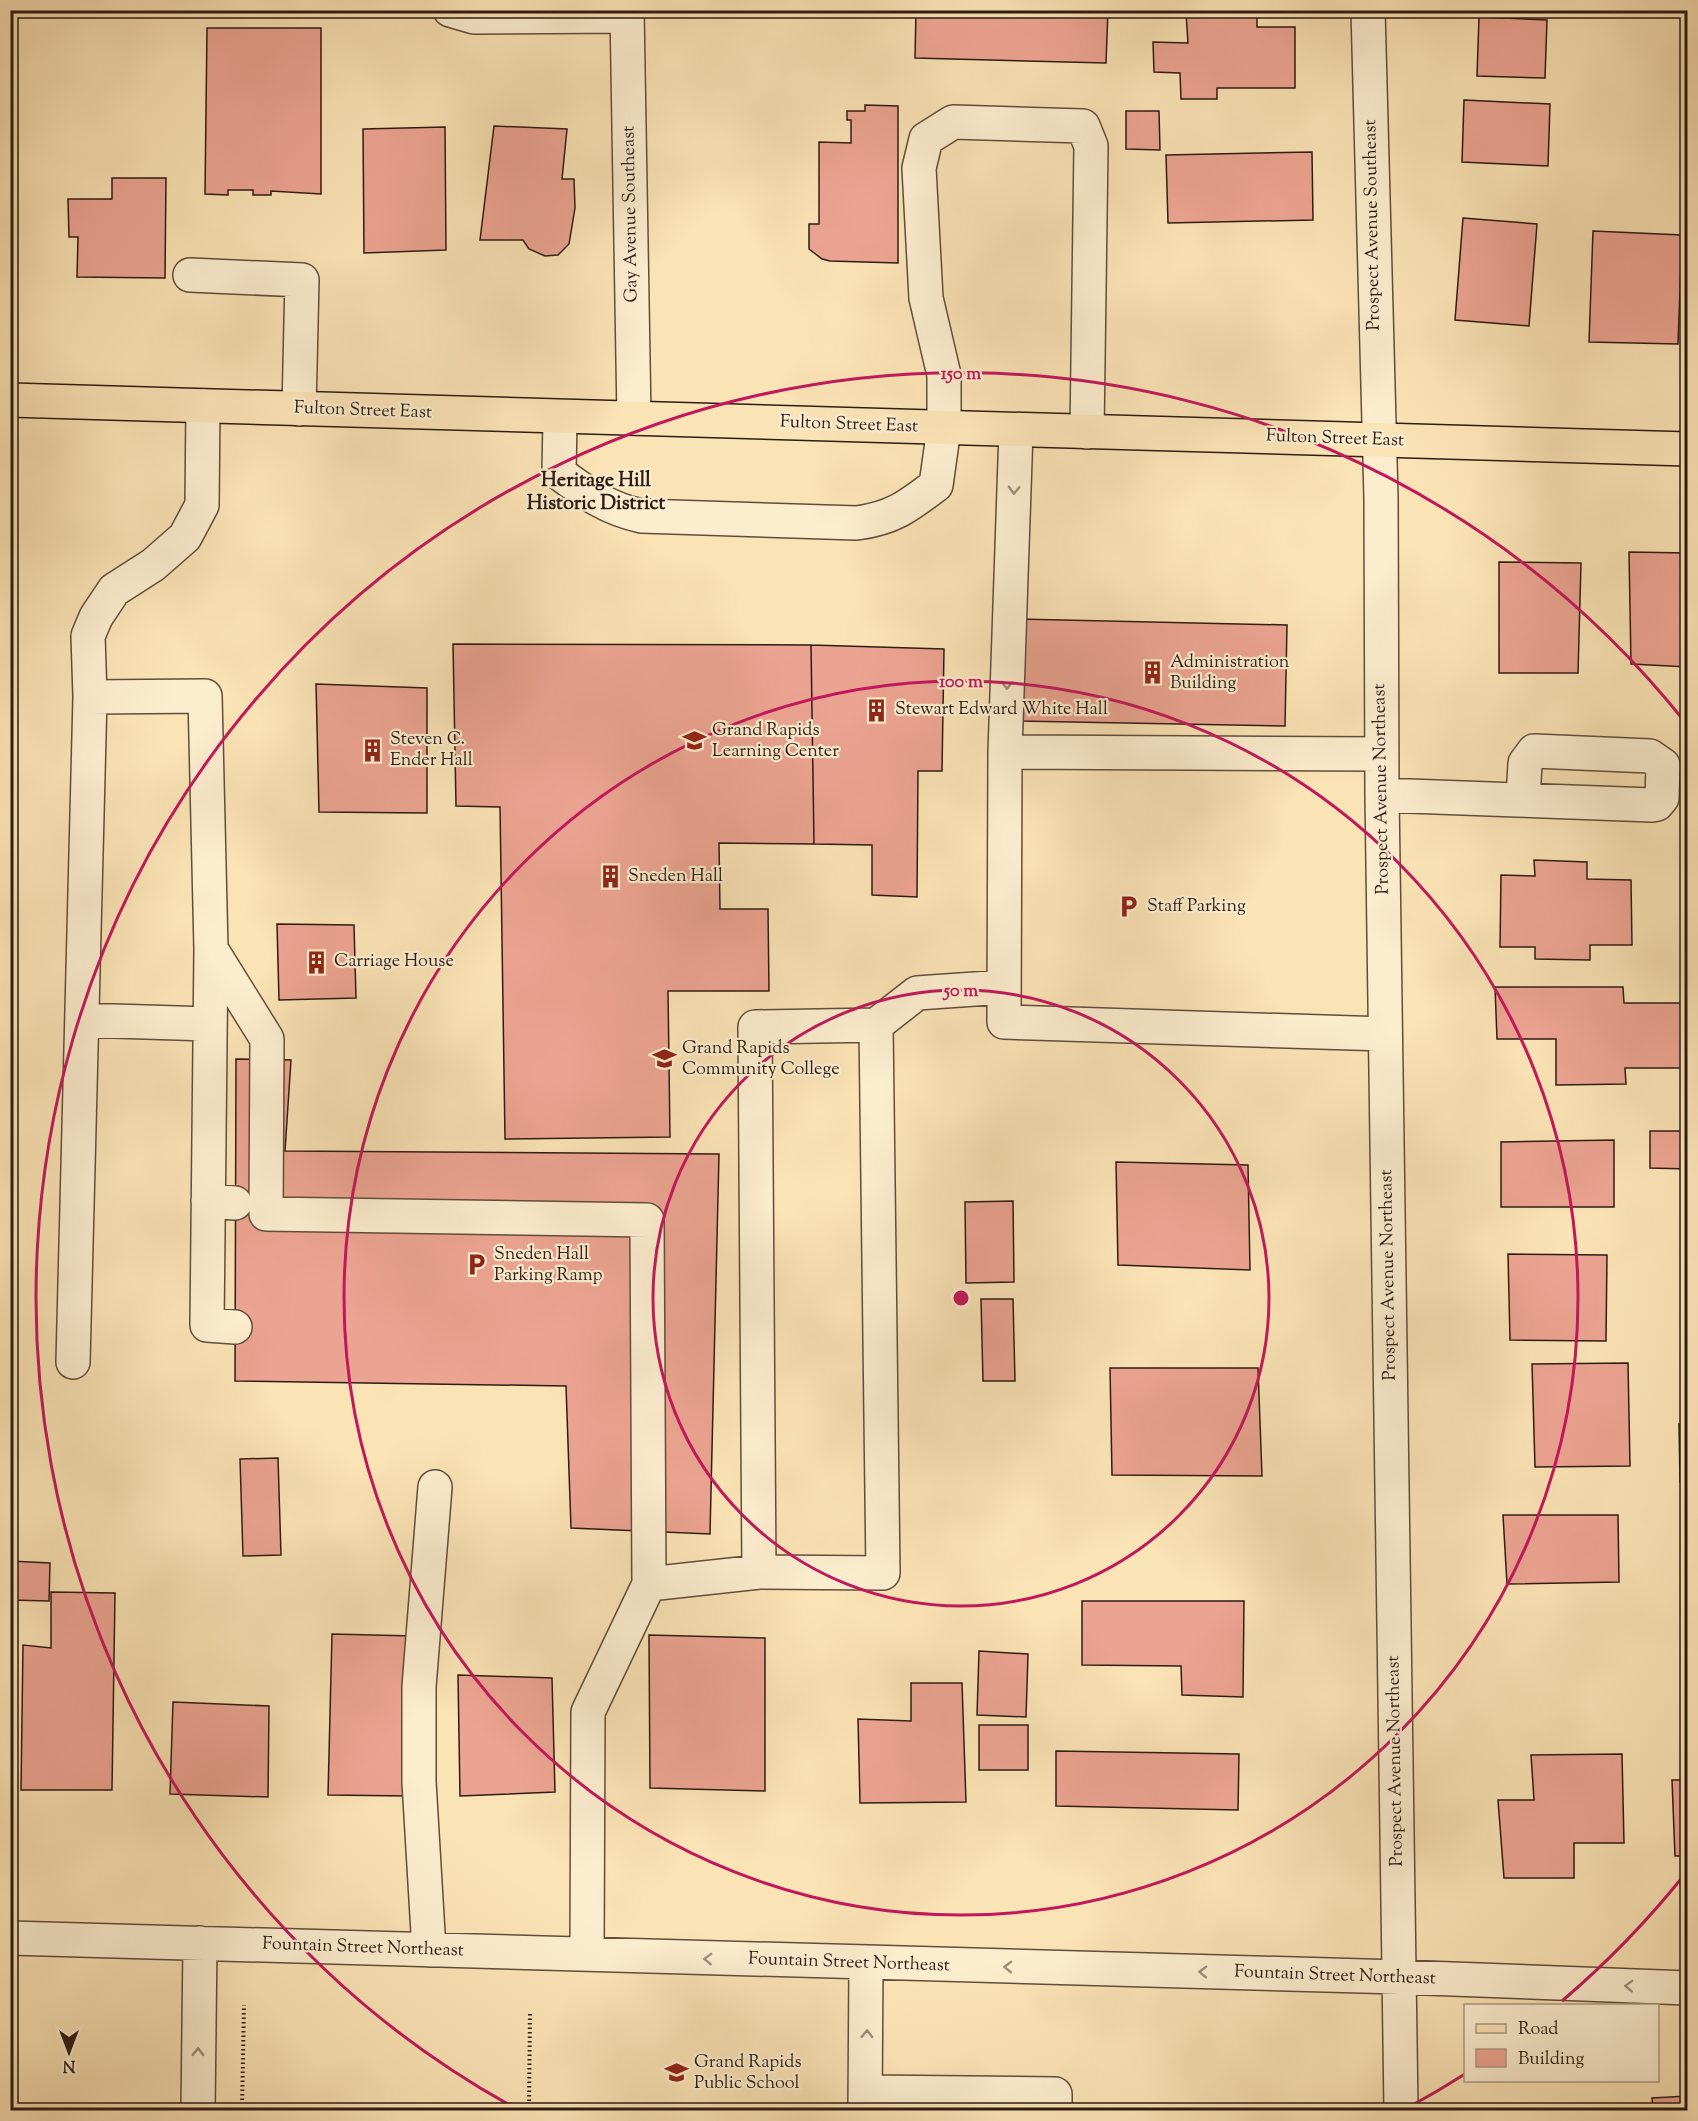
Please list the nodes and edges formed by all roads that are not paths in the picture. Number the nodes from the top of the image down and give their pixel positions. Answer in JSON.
{"nodes":[{"id":1,"x":450,"y":10,"type":"edge"},
{"id":2,"x":1368,"y":10,"type":"edge"},
{"id":3,"x":627,"y":13,"type":"edge"},
{"id":4,"x":190,"y":274,"type":"dead end"},
{"id":5,"x":10,"y":400,"type":"edge"},
{"id":6,"x":203,"y":406,"type":"junction"},
{"id":7,"x":299,"y":409,"type":"junction"},
{"id":8,"x":560,"y":417,"type":"junction"},
{"id":9,"x":634,"y":418,"type":"junction"},
{"id":10,"x":944,"y":428,"type":"junction"},
{"id":11,"x":1016,"y":431,"type":"junction"},
{"id":12,"x":1087,"y":432,"type":"junction"},
{"id":13,"x":1379,"y":440,"type":"junction"},
{"id":14,"x":1688,"y":449,"type":"edge"},
{"id":15,"x":90,"y":697,"type":"junction"},
{"id":16,"x":1005,"y":752,"type":"junction"},
{"id":17,"x":1381,"y":754,"type":"junction"},
{"id":18,"x":1382,"y":795,"type":"junction"},
{"id":19,"x":1523,"y":800,"type":"dead end"},
{"id":20,"x":211,"y":949,"type":"junction"},
{"id":21,"x":1004,"y":987,"type":"junction"},
{"id":22,"x":82,"y":1020,"type":"junction"},
{"id":23,"x":209,"y":1024,"type":"junction"},
{"id":24,"x":876,"y":1025,"type":"junction"},
{"id":25,"x":1385,"y":1034,"type":"junction"},
{"id":26,"x":235,"y":1327,"type":"dead end"},
{"id":27,"x":73,"y":1362,"type":"dead end"},
{"id":28,"x":435,"y":1487,"type":"dead end"},
{"id":29,"x":759,"y":1572,"type":"junction"},
{"id":30,"x":649,"y":1584,"type":"junction"},
{"id":31,"x":10,"y":1938,"type":"edge"},
{"id":32,"x":200,"y":1943,"type":"junction"},
{"id":33,"x":429,"y":1950,"type":"junction"},
{"id":34,"x":587,"y":1954,"type":"junction"},
{"id":35,"x":866,"y":1964,"type":"junction"},
{"id":36,"x":1399,"y":1977,"type":"junction"},
{"id":37,"x":1688,"y":1988,"type":"edge"},
{"id":38,"x":865,"y":2101,"type":"edge"},
{"id":39,"x":198,"y":2110,"type":"edge"},
{"id":40,"x":1055,"y":2110,"type":"edge"},
{"id":41,"x":1401,"y":2110,"type":"edge"}],
"edges":[{"from":1,"to":3,"type":"street"},
{"from":2,"to":13,"type":"street","name":"Prospect Avenue Southeast"},
{"from":3,"to":9,"type":"street","name":"Gay Avenue Southeast"},
{"from":4,"to":7,"type":"street"},
{"from":5,"to":6,"type":"main road","name":"Fulton Street East"},
{"from":6,"to":7,"type":"main road","name":"Fulton Street East"},
{"from":6,"to":15,"type":"street"},
{"from":7,"to":8,"type":"main road","name":"Fulton Street East"},
{"from":8,"to":9,"type":"main road","name":"Fulton Street East"},
{"from":8,"to":10,"type":"street"},
{"from":9,"to":10,"type":"main road","name":"Fulton Street East"},
{"from":10,"to":11,"type":"main road","name":"Fulton Street East"},
{"from":10,"to":12,"type":"street"},
{"from":11,"to":12,"type":"main road","name":"Fulton Street East"},
{"from":11,"to":16,"type":"street","one_way":true},
{"from":12,"to":13,"type":"main road","name":"Fulton Street East"},
{"from":13,"to":14,"type":"main road","name":"Fulton Street East"},
{"from":13,"to":17,"type":"street","name":"Prospect Avenue Northeast"},
{"from":15,"to":20,"type":"street"},
{"from":15,"to":22,"type":"street"},
{"from":16,"to":17,"type":"street"},
{"from":16,"to":21,"type":"street"},
{"from":17,"to":18,"type":"street","name":"Prospect Avenue Northeast"},
{"from":18,"to":19,"type":"street"},
{"from":18,"to":25,"type":"street","name":"Prospect Avenue Northeast"},
{"from":20,"to":23,"type":"street"},
{"from":20,"to":30,"type":"street"},
{"from":21,"to":24,"type":"street"},
{"from":21,"to":25,"type":"street"},
{"from":22,"to":23,"type":"street"},
{"from":22,"to":27,"type":"street"},
{"from":23,"to":26,"type":"street"},
{"from":24,"to":29,"type":"street"},
{"from":24,"to":29,"type":"street"},
{"from":25,"to":36,"type":"street","name":"Prospect Avenue Northeast"},
{"from":28,"to":33,"type":"street"},
{"from":29,"to":30,"type":"street"},
{"from":30,"to":34,"type":"street"},
{"from":31,"to":32,"type":"street","name":"Fountain Street Northeast"},
{"from":32,"to":33,"type":"street","name":"Fountain Street Northeast"},
{"from":39,"to":32,"type":"street","one_way":true},
{"from":33,"to":34,"type":"street","name":"Fountain Street Northeast"},
{"from":35,"to":34,"type":"street","name":"Fountain Street Northeast","one_way":true},
{"from":36,"to":35,"type":"street","name":"Fountain Street Northeast","one_way":true},
{"from":38,"to":35,"type":"street","one_way":true},
{"from":37,"to":36,"type":"street","name":"Fountain Street Northeast","one_way":true},
{"from":36,"to":41,"type":"street","name":"Prospect Avenue Northeast"},
{"from":38,"to":40,"type":"street"}]}
